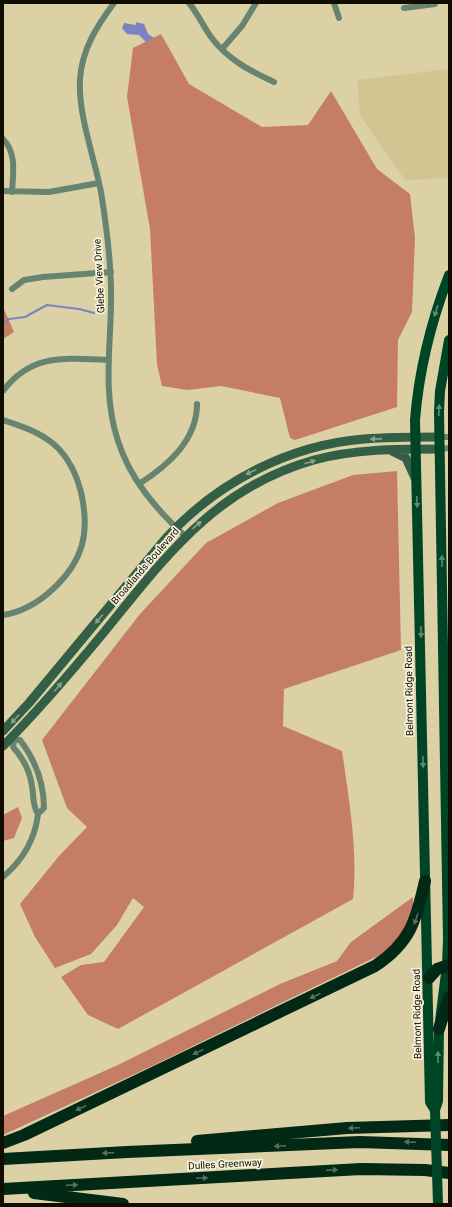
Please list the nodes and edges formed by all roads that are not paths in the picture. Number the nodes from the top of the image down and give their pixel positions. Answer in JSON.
{"nodes":[{"id":1,"x":114,"y":3,"type":"edge"},
{"id":2,"x":190,"y":3,"type":"edge"},
{"id":3,"x":256,"y":3,"type":"edge"},
{"id":4,"x":334,"y":3,"type":"edge"},
{"id":5,"x":420,"y":4,"type":"edge"},
{"id":6,"x":435,"y":4,"type":"dead end"},
{"id":7,"x":404,"y":8,"type":"dead end"},
{"id":8,"x":339,"y":18,"type":"dead end"},
{"id":9,"x":222,"y":49,"type":"junction"},
{"id":10,"x":274,"y":82,"type":"dead end"},
{"id":11,"x":3,"y":139,"type":"edge"},
{"id":12,"x":99,"y":183,"type":"junction"},
{"id":13,"x":3,"y":191,"type":"edge"},
{"id":14,"x":12,"y":192,"type":"junction"},
{"id":15,"x":110,"y":272,"type":"junction"},
{"id":16,"x":449,"y":275,"type":"edge"},
{"id":17,"x":12,"y":289,"type":"dead end"},
{"id":18,"x":449,"y":340,"type":"edge"},
{"id":19,"x":108,"y":360,"type":"junction"},
{"id":20,"x":3,"y":391,"type":"edge"},
{"id":21,"x":197,"y":404,"type":"dead end"},
{"id":22,"x":3,"y":420,"type":"edge"},
{"id":23,"x":444,"y":436,"type":"edge"},
{"id":24,"x":415,"y":437,"type":"junction"},
{"id":25,"x":415,"y":449,"type":"junction"},
{"id":26,"x":444,"y":449,"type":"edge"},
{"id":27,"x":385,"y":450,"type":"junction"},
{"id":28,"x":416,"y":482,"type":"junction"},
{"id":29,"x":139,"y":484,"type":"junction"},
{"id":30,"x":176,"y":527,"type":"junction"},
{"id":31,"x":185,"y":536,"type":"junction"},
{"id":32,"x":3,"y":615,"type":"edge"},
{"id":33,"x":3,"y":730,"type":"edge"},
{"id":34,"x":13,"y":739,"type":"junction"},
{"id":35,"x":3,"y":746,"type":"edge"},
{"id":36,"x":38,"y":814,"type":"junction"},
{"id":37,"x":3,"y":877,"type":"edge"},
{"id":38,"x":425,"y":882,"type":"junction"},
{"id":39,"x":448,"y":965,"type":"edge"},
{"id":40,"x":428,"y":978,"type":"junction"},
{"id":41,"x":449,"y":997,"type":"edge"},
{"id":42,"x":439,"y":1029,"type":"junction"},
{"id":43,"x":435,"y":1110,"type":"junction"},
{"id":44,"x":449,"y":1125,"type":"edge"},
{"id":45,"x":3,"y":1143,"type":"edge"},
{"id":46,"x":449,"y":1145,"type":"edge"},
{"id":47,"x":127,"y":1152,"type":"junction"},
{"id":48,"x":3,"y":1159,"type":"edge"},
{"id":49,"x":449,"y":1173,"type":"edge"},
{"id":50,"x":4,"y":1189,"type":"edge"},
{"id":51,"x":123,"y":1204,"type":"edge"},
{"id":52,"x":438,"y":1204,"type":"edge"}],
"edges":[{"from":1,"to":12,"type":"street","name":"Glebe View Drive"},
{"from":2,"to":9,"type":"street"},
{"from":3,"to":9,"type":"street"},
{"from":4,"to":8,"type":"street"},
{"from":5,"to":6,"type":"street"},
{"from":5,"to":7,"type":"street"},
{"from":9,"to":10,"type":"street"},
{"from":11,"to":14,"type":"street"},
{"from":12,"to":14,"type":"street"},
{"from":12,"to":15,"type":"street","name":"Glebe View Drive"},
{"from":13,"to":14,"type":"street"},
{"from":15,"to":17,"type":"street"},
{"from":15,"to":19,"type":"street","name":"Glebe View Drive"},
{"from":16,"to":24,"type":"main road","name":"Belmont Ridge Road","one_way":true},
{"from":23,"to":18,"type":"main road","name":"Belmont Ridge Road","one_way":true},
{"from":19,"to":20,"type":"street"},
{"from":19,"to":29,"type":"street","name":"Glebe View Drive"},
{"from":21,"to":29,"type":"street"},
{"from":22,"to":32,"type":"street"},
{"from":23,"to":24,"type":"main road","name":"Broadlands Boulevard"},
{"from":23,"to":26,"type":"main road","name":"Belmont Ridge Road"},
{"from":24,"to":25,"type":"main road","name":"Belmont Ridge Road"},
{"from":24,"to":30,"type":"main road","name":"Broadlands Boulevard","one_way":true},
{"from":25,"to":26,"type":"main road","name":"Broadlands Boulevard"},
{"from":25,"to":27,"type":"main road","name":"Broadlands Boulevard"},
{"from":25,"to":28,"type":"main road","name":"Belmont Ridge Road"},
{"from":39,"to":26,"type":"main road","name":"Belmont Ridge Road","one_way":true},
{"from":27,"to":28,"type":"main road"},
{"from":31,"to":27,"type":"main road","name":"Broadlands Boulevard","one_way":true},
{"from":28,"to":38,"type":"main road","name":"Belmont Ridge Road","one_way":true},
{"from":29,"to":30,"type":"street","name":"Glebe View Drive"},
{"from":30,"to":31,"type":"street","name":"Glebe View Drive"},
{"from":30,"to":33,"type":"main road","name":"Broadlands Boulevard","one_way":true},
{"from":34,"to":31,"type":"main road","name":"Broadlands Boulevard","one_way":true},
{"from":33,"to":34,"type":"street"},
{"from":34,"to":35,"type":"main road","name":"Broadlands Boulevard"},
{"from":34,"to":36,"type":"street"},
{"from":34,"to":36,"type":"street"},
{"from":36,"to":37,"type":"street"},
{"from":38,"to":40,"type":"main road","name":"Belmont Ridge Road"},
{"from":38,"to":45,"type":"highway","one_way":true},
{"from":39,"to":40,"type":"highway"},
{"from":39,"to":42,"type":"main road","name":"Belmont Ridge Road"},
{"from":40,"to":43,"type":"main road","name":"Belmont Ridge Road"},
{"from":41,"to":42,"type":"highway"},
{"from":43,"to":42,"type":"main road","name":"Belmont Ridge Road","one_way":true},
{"from":43,"to":52,"type":"main road","name":"Belmont Ridge Road","bridge":true},
{"from":44,"to":47,"type":"highway","one_way":true},
{"from":46,"to":47,"type":"highway","name":"Dulles Greenway","one_way":true},
{"from":47,"to":48,"type":"highway","name":"Dulles Greenway","one_way":true},
{"from":50,"to":49,"type":"highway","name":"Dulles Greenway","one_way":true},
{"from":50,"to":51,"type":"highway"}]}
